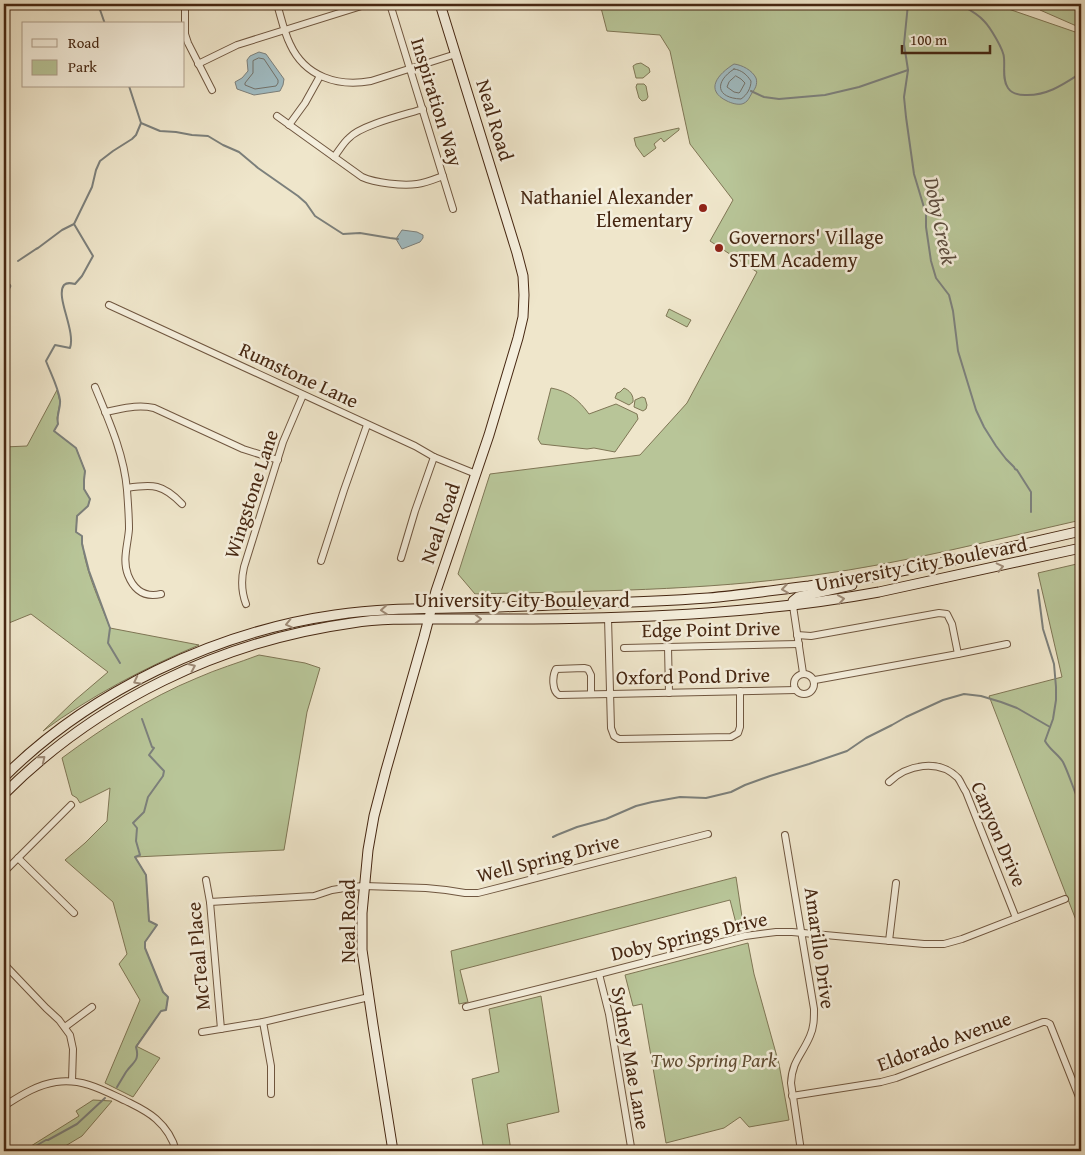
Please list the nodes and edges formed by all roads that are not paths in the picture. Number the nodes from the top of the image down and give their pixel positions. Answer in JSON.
{"nodes":[{"id":1,"x":185,"y":4,"type":"edge"},
{"id":2,"x":277,"y":4,"type":"edge"},
{"id":3,"x":368,"y":4,"type":"edge"},
{"id":4,"x":390,"y":4,"type":"edge"},
{"id":5,"x":440,"y":4,"type":"edge"},
{"id":6,"x":285,"y":30,"type":"junction"},
{"id":7,"x":456,"y":54,"type":"junction"},
{"id":8,"x":198,"y":64,"type":"junction"},
{"id":9,"x":410,"y":68,"type":"junction"},
{"id":10,"x":320,"y":76,"type":"junction"},
{"id":11,"x":212,"y":90,"type":"dead end"},
{"id":12,"x":423,"y":109,"type":"junction"},
{"id":13,"x":277,"y":116,"type":"dead end"},
{"id":14,"x":289,"y":125,"type":"junction"},
{"id":15,"x":334,"y":157,"type":"junction"},
{"id":16,"x":443,"y":176,"type":"junction"},
{"id":17,"x":453,"y":209,"type":"dead end"},
{"id":18,"x":109,"y":305,"type":"dead end"},
{"id":19,"x":95,"y":387,"type":"dead end"},
{"id":20,"x":304,"y":395,"type":"junction"},
{"id":21,"x":105,"y":412,"type":"junction"},
{"id":22,"x":367,"y":425,"type":"junction"},
{"id":23,"x":434,"y":456,"type":"junction"},
{"id":24,"x":278,"y":460,"type":"junction"},
{"id":25,"x":476,"y":474,"type":"junction"},
{"id":26,"x":127,"y":488,"type":"junction"},
{"id":27,"x":182,"y":504,"type":"dead end"},
{"id":28,"x":1081,"y":531,"type":"edge"},
{"id":29,"x":1081,"y":548,"type":"edge"},
{"id":30,"x":401,"y":558,"type":"dead end"},
{"id":31,"x":321,"y":561,"type":"dead end"},
{"id":32,"x":866,"y":578,"type":"junction"},
{"id":33,"x":160,"y":594,"type":"dead end"},
{"id":34,"x":246,"y":604,"type":"dead end"},
{"id":35,"x":793,"y":606,"type":"junction"},
{"id":36,"x":432,"y":608,"type":"junction"},
{"id":37,"x":608,"y":618,"type":"junction"},
{"id":38,"x":429,"y":619,"type":"junction"},
{"id":39,"x":797,"y":635,"type":"junction"},
{"id":40,"x":799,"y":644,"type":"junction"},
{"id":41,"x":1007,"y":644,"type":"dead end"},
{"id":42,"x":668,"y":647,"type":"junction"},
{"id":43,"x":624,"y":648,"type":"dead end"},
{"id":44,"x":958,"y":654,"type":"junction"},
{"id":45,"x":802,"y":673,"type":"junction"},
{"id":46,"x":815,"y":680,"type":"junction"},
{"id":47,"x":796,"y":690,"type":"junction"},
{"id":48,"x":740,"y":691,"type":"junction"},
{"id":49,"x":669,"y":693,"type":"junction"},
{"id":50,"x":591,"y":694,"type":"junction"},
{"id":51,"x":610,"y":694,"type":"junction"},
{"id":52,"x":4,"y":777,"type":"edge"},
{"id":53,"x":889,"y":782,"type":"dead end"},
{"id":54,"x":4,"y":794,"type":"edge"},
{"id":55,"x":71,"y":805,"type":"dead end"},
{"id":56,"x":708,"y":834,"type":"dead end"},
{"id":57,"x":785,"y":835,"type":"dead end"},
{"id":58,"x":18,"y":858,"type":"junction"},
{"id":59,"x":4,"y":872,"type":"edge"},
{"id":60,"x":206,"y":880,"type":"dead end"},
{"id":61,"x":896,"y":883,"type":"dead end"},
{"id":62,"x":364,"y":886,"type":"junction"},
{"id":63,"x":1065,"y":898,"type":"dead end"},
{"id":64,"x":210,"y":902,"type":"junction"},
{"id":65,"x":74,"y":913,"type":"dead end"},
{"id":66,"x":1016,"y":918,"type":"junction"},
{"id":67,"x":802,"y":933,"type":"junction"},
{"id":68,"x":889,"y":941,"type":"junction"},
{"id":69,"x":4,"y":964,"type":"edge"},
{"id":70,"x":599,"y":974,"type":"junction"},
{"id":71,"x":368,"y":998,"type":"junction"},
{"id":72,"x":92,"y":1007,"type":"dead end"},
{"id":73,"x":466,"y":1007,"type":"dead end"},
{"id":74,"x":263,"y":1022,"type":"junction"},
{"id":75,"x":65,"y":1027,"type":"junction"},
{"id":76,"x":221,"y":1029,"type":"junction"},
{"id":77,"x":202,"y":1032,"type":"dead end"},
{"id":78,"x":72,"y":1081,"type":"junction"},
{"id":79,"x":271,"y":1094,"type":"dead end"},
{"id":80,"x":792,"y":1096,"type":"junction"},
{"id":81,"x":1081,"y":1102,"type":"edge"},
{"id":82,"x":4,"y":1106,"type":"edge"},
{"id":83,"x":631,"y":1147,"type":"dead end"},
{"id":84,"x":176,"y":1151,"type":"edge"},
{"id":85,"x":393,"y":1151,"type":"edge"},
{"id":86,"x":801,"y":1151,"type":"edge"}],
"edges":[{"from":1,"to":8,"type":"street"},
{"from":2,"to":6,"type":"street"},
{"from":3,"to":6,"type":"street"},
{"from":4,"to":9,"type":"street","name":"Inspiration Way"},
{"from":5,"to":7,"type":"main road","name":"Neal Road"},
{"from":6,"to":8,"type":"street"},
{"from":6,"to":10,"type":"street"},
{"from":7,"to":9,"type":"street"},
{"from":7,"to":25,"type":"main road","name":"Neal Road"},
{"from":8,"to":11,"type":"street"},
{"from":9,"to":10,"type":"street"},
{"from":9,"to":12,"type":"street","name":"Inspiration Way"},
{"from":10,"to":14,"type":"street"},
{"from":12,"to":15,"type":"street"},
{"from":12,"to":16,"type":"street","name":"Inspiration Way"},
{"from":13,"to":14,"type":"street"},
{"from":14,"to":15,"type":"street"},
{"from":15,"to":16,"type":"street"},
{"from":16,"to":17,"type":"street","name":"Inspiration Way"},
{"from":18,"to":20,"type":"street","name":"Rumstone Lane"},
{"from":19,"to":21,"type":"street"},
{"from":20,"to":22,"type":"street","name":"Rumstone Lane"},
{"from":20,"to":24,"type":"street","name":"Wingstone Lane"},
{"from":21,"to":24,"type":"street"},
{"from":21,"to":26,"type":"street"},
{"from":22,"to":23,"type":"street","name":"Rumstone Lane"},
{"from":22,"to":31,"type":"street"},
{"from":23,"to":25,"type":"street","name":"Rumstone Lane"},
{"from":23,"to":30,"type":"street"},
{"from":24,"to":34,"type":"street","name":"Wingstone Lane"},
{"from":25,"to":36,"type":"main road","name":"Neal Road"},
{"from":26,"to":27,"type":"street"},
{"from":26,"to":33,"type":"street"},
{"from":28,"to":32,"type":"main road","name":"University City Boulevard"},
{"from":35,"to":29,"type":"main road","name":"University City Boulevard","one_way":true},
{"from":32,"to":35,"type":"main road"},
{"from":32,"to":36,"type":"main road","name":"University City Boulevard","one_way":true},
{"from":35,"to":37,"type":"main road","name":"University City Boulevard"},
{"from":35,"to":39,"type":"street"},
{"from":36,"to":38,"type":"main road","name":"Neal Road"},
{"from":36,"to":52,"type":"main road","name":"University City Boulevard","one_way":true},
{"from":38,"to":37,"type":"main road","name":"University City Boulevard","one_way":true},
{"from":37,"to":51,"type":"street"},
{"from":54,"to":38,"type":"main road","name":"University City Boulevard","one_way":true},
{"from":38,"to":62,"type":"main road","name":"Neal Road"},
{"from":39,"to":40,"type":"street"},
{"from":39,"to":44,"type":"street","name":"Edge Point Drive"},
{"from":40,"to":42,"type":"street","name":"Edge Point Drive"},
{"from":40,"to":45,"type":"street"},
{"from":41,"to":44,"type":"street","name":"Oxford Pond Drive"},
{"from":42,"to":43,"type":"street","name":"Edge Point Drive"},
{"from":42,"to":49,"type":"street"},
{"from":44,"to":46,"type":"street","name":"Oxford Pond Drive"},
{"from":45,"to":46,"type":"street"},
{"from":45,"to":47,"type":"street","name":"Oxford Pond Drive"},
{"from":46,"to":47,"type":"street","name":"Oxford Pond Drive"},
{"from":47,"to":48,"type":"street","name":"Oxford Pond Drive"},
{"from":48,"to":49,"type":"street","name":"Oxford Pond Drive"},
{"from":48,"to":51,"type":"street"},
{"from":49,"to":51,"type":"street","name":"Oxford Pond Drive"},
{"from":50,"to":50,"type":"street","name":"Oxford Pond Drive"},
{"from":50,"to":51,"type":"street","name":"Oxford Pond Drive"},
{"from":53,"to":66,"type":"street","name":"Canyon Drive"},
{"from":55,"to":58,"type":"street"},
{"from":56,"to":62,"type":"street","name":"Well Spring Drive"},
{"from":57,"to":67,"type":"street","name":"Amarillo Drive"},
{"from":58,"to":59,"type":"street"},
{"from":58,"to":65,"type":"street"},
{"from":60,"to":64,"type":"street","name":"McTeal Place"},
{"from":61,"to":68,"type":"street"},
{"from":62,"to":64,"type":"street","name":"Well Spring Drive"},
{"from":62,"to":71,"type":"main road","name":"Neal Road"},
{"from":63,"to":66,"type":"street","name":"Doby Springs Drive"},
{"from":64,"to":76,"type":"street","name":"McTeal Place"},
{"from":66,"to":68,"type":"street","name":"Doby Springs Drive"},
{"from":67,"to":68,"type":"street","name":"Doby Springs Drive"},
{"from":67,"to":70,"type":"street","name":"Doby Springs Drive"},
{"from":67,"to":80,"type":"street","name":"Amarillo Drive"},
{"from":69,"to":75,"type":"street"},
{"from":70,"to":73,"type":"street","name":"Doby Springs Drive"},
{"from":70,"to":83,"type":"street","name":"Sydney Mae Lane"},
{"from":71,"to":74,"type":"street"},
{"from":71,"to":85,"type":"main road","name":"Neal Road"},
{"from":72,"to":75,"type":"street"},
{"from":74,"to":76,"type":"street"},
{"from":74,"to":79,"type":"street"},
{"from":75,"to":78,"type":"street"},
{"from":76,"to":77,"type":"street"},
{"from":78,"to":82,"type":"street"},
{"from":78,"to":84,"type":"street"},
{"from":80,"to":81,"type":"street","name":"Eldorado Avenue"},
{"from":80,"to":86,"type":"street","name":"Amarillo Drive"}]}
